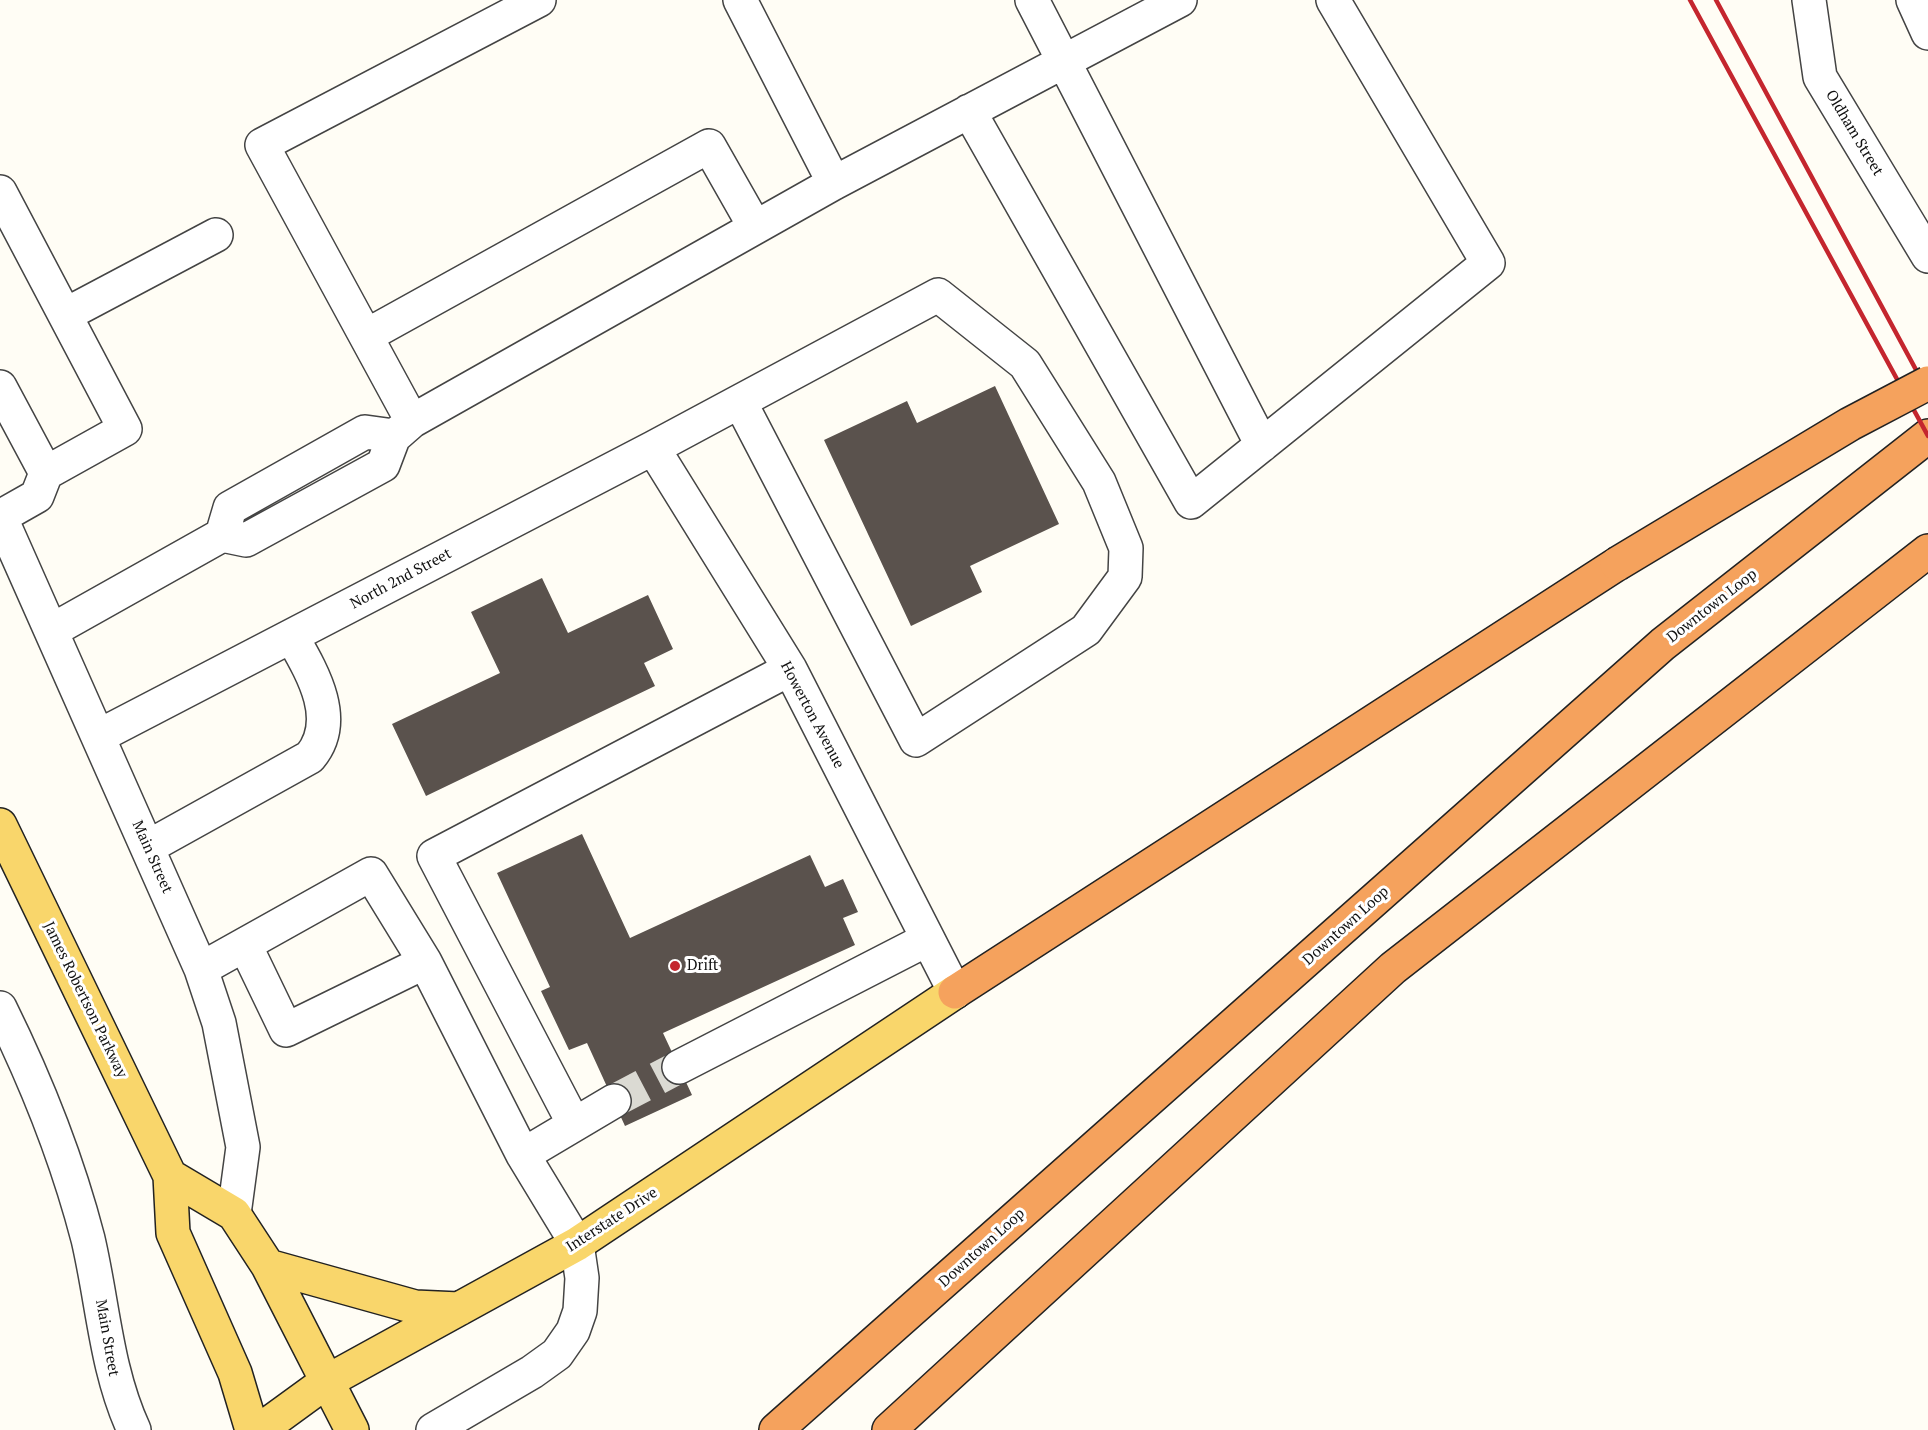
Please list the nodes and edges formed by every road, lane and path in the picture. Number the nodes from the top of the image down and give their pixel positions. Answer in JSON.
{"nodes":[{"id":1,"x":539,"y":0,"type":"edge"},
{"id":2,"x":740,"y":0,"type":"edge"},
{"id":3,"x":1032,"y":0,"type":"edge"},
{"id":4,"x":1180,"y":0,"type":"edge"},
{"id":5,"x":1333,"y":0,"type":"edge"},
{"id":6,"x":1809,"y":0,"type":"edge"},
{"id":7,"x":1913,"y":0,"type":"edge"},
{"id":8,"x":1928,"y":33,"type":"edge"},
{"id":9,"x":1063,"y":62,"type":"junction"},
{"id":10,"x":969,"y":111,"type":"junction"},
{"id":11,"x":834,"y":183,"type":"junction"},
{"id":12,"x":0,"y":192,"type":"edge"},
{"id":13,"x":755,"y":227,"type":"junction"},
{"id":14,"x":216,"y":235,"type":"dead end"},
{"id":15,"x":1928,"y":256,"type":"edge"},
{"id":16,"x":65,"y":315,"type":"junction"},
{"id":17,"x":366,"y":336,"type":"junction"},
{"id":18,"x":1928,"y":383,"type":"edge"},
{"id":19,"x":0,"y":387,"type":"edge"},
{"id":20,"x":740,"y":402,"type":"junction"},
{"id":21,"x":403,"y":429,"type":"junction"},
{"id":22,"x":1928,"y":436,"type":"edge"},
{"id":23,"x":1262,"y":445,"type":"junction"},
{"id":24,"x":653,"y":448,"type":"junction"},
{"id":25,"x":46,"y":473,"type":"junction"},
{"id":26,"x":0,"y":516,"type":"edge"},
{"id":27,"x":1928,"y":551,"type":"edge"},
{"id":28,"x":51,"y":631,"type":"junction"},
{"id":29,"x":292,"y":636,"type":"junction"},
{"id":30,"x":790,"y":669,"type":"junction"},
{"id":31,"x":99,"y":736,"type":"junction"},
{"id":32,"x":0,"y":825,"type":"edge"},
{"id":33,"x":148,"y":847,"type":"junction"},
{"id":34,"x":928,"y":939,"type":"junction"},
{"id":35,"x":245,"y":945,"type":"junction"},
{"id":36,"x":425,"y":962,"type":"junction"},
{"id":37,"x":201,"y":969,"type":"junction"},
{"id":38,"x":955,"y":992,"type":"junction"},
{"id":39,"x":0,"y":1008,"type":"edge"},
{"id":40,"x":679,"y":1067,"type":"tunnel mouth"},
{"id":41,"x":614,"y":1101,"type":"tunnel mouth"},
{"id":42,"x":574,"y":1124,"type":"junction"},
{"id":43,"x":524,"y":1155,"type":"junction"},
{"id":44,"x":170,"y":1176,"type":"junction"},
{"id":45,"x":234,"y":1214,"type":"junction"},
{"id":46,"x":577,"y":1244,"type":"junction"},
{"id":47,"x":268,"y":1266,"type":"junction"},
{"id":48,"x":460,"y":1309,"type":"junction"},
{"id":49,"x":326,"y":1382,"type":"junction"},
{"id":50,"x":134,"y":1430,"type":"edge"},
{"id":51,"x":252,"y":1430,"type":"edge"},
{"id":52,"x":260,"y":1430,"type":"edge"},
{"id":53,"x":352,"y":1430,"type":"edge"},
{"id":54,"x":432,"y":1430,"type":"edge"},
{"id":55,"x":776,"y":1430,"type":"edge"},
{"id":56,"x":889,"y":1430,"type":"edge"}],
"edges":[{"from":1,"to":17,"type":"street"},
{"from":2,"to":11,"type":"street"},
{"from":3,"to":9,"type":"street"},
{"from":4,"to":9,"type":"street"},
{"from":5,"to":23,"type":"street"},
{"from":6,"to":15,"type":"street","name":"Oldham Street"},
{"from":7,"to":8,"type":"street"},
{"from":9,"to":10,"type":"street"},
{"from":9,"to":23,"type":"street"},
{"from":10,"to":11,"type":"street"},
{"from":10,"to":23,"type":"street"},
{"from":11,"to":13,"type":"street"},
{"from":12,"to":16,"type":"street"},
{"from":13,"to":17,"type":"street"},
{"from":13,"to":21,"type":"street"},
{"from":14,"to":16,"type":"street"},
{"from":16,"to":25,"type":"street"},
{"from":17,"to":21,"type":"street"},
{"from":18,"to":38,"type":"highway","bridge":true},
{"from":19,"to":25,"type":"street"},
{"from":20,"to":20,"type":"street","name":"North 2nd Street"},
{"from":20,"to":24,"type":"street","name":"North 2nd Street"},
{"from":21,"to":28,"type":"street"},
{"from":22,"to":55,"type":"highway","name":"Downtown Loop"},
{"from":24,"to":29,"type":"street","name":"North 2nd Street"},
{"from":24,"to":30,"type":"street","name":"Howerton Avenue"},
{"from":25,"to":26,"type":"street"},
{"from":26,"to":28,"type":"street","name":"Main Street"},
{"from":27,"to":56,"type":"highway"},
{"from":28,"to":31,"type":"street","name":"Main Street"},
{"from":29,"to":31,"type":"street","name":"North 2nd Street"},
{"from":29,"to":33,"type":"street"},
{"from":30,"to":34,"type":"street","name":"Howerton Avenue"},
{"from":30,"to":42,"type":"street"},
{"from":31,"to":33,"type":"street","name":"Main Street"},
{"from":32,"to":44,"type":"main road","name":"James Robertson Parkway"},
{"from":33,"to":37,"type":"street","name":"Main Street"},
{"from":34,"to":38,"type":"street","name":"Howerton Avenue"},
{"from":34,"to":40,"type":"street"},
{"from":35,"to":36,"type":"street"},
{"from":35,"to":36,"type":"street"},
{"from":35,"to":37,"type":"street"},
{"from":36,"to":43,"type":"street"},
{"from":37,"to":45,"type":"street","name":"Main Street"},
{"from":38,"to":46,"type":"main road","name":"Interstate Drive"},
{"from":39,"to":50,"type":"street","name":"Main Street"},
{"from":41,"to":42,"type":"street"},
{"from":42,"to":43,"type":"street"},
{"from":43,"to":46,"type":"street"},
{"from":44,"to":45,"type":"main road"},
{"from":44,"to":51,"type":"main road","name":"James Robertson Parkway"},
{"from":45,"to":47,"type":"main road"},
{"from":46,"to":48,"type":"main road","name":"Interstate Drive"},
{"from":46,"to":54,"type":"street"},
{"from":47,"to":48,"type":"main road"},
{"from":47,"to":49,"type":"main road"},
{"from":48,"to":49,"type":"main road","name":"Interstate Drive"},
{"from":49,"to":52,"type":"main road","name":"Interstate Drive"},
{"from":49,"to":53,"type":"main road"}]}
